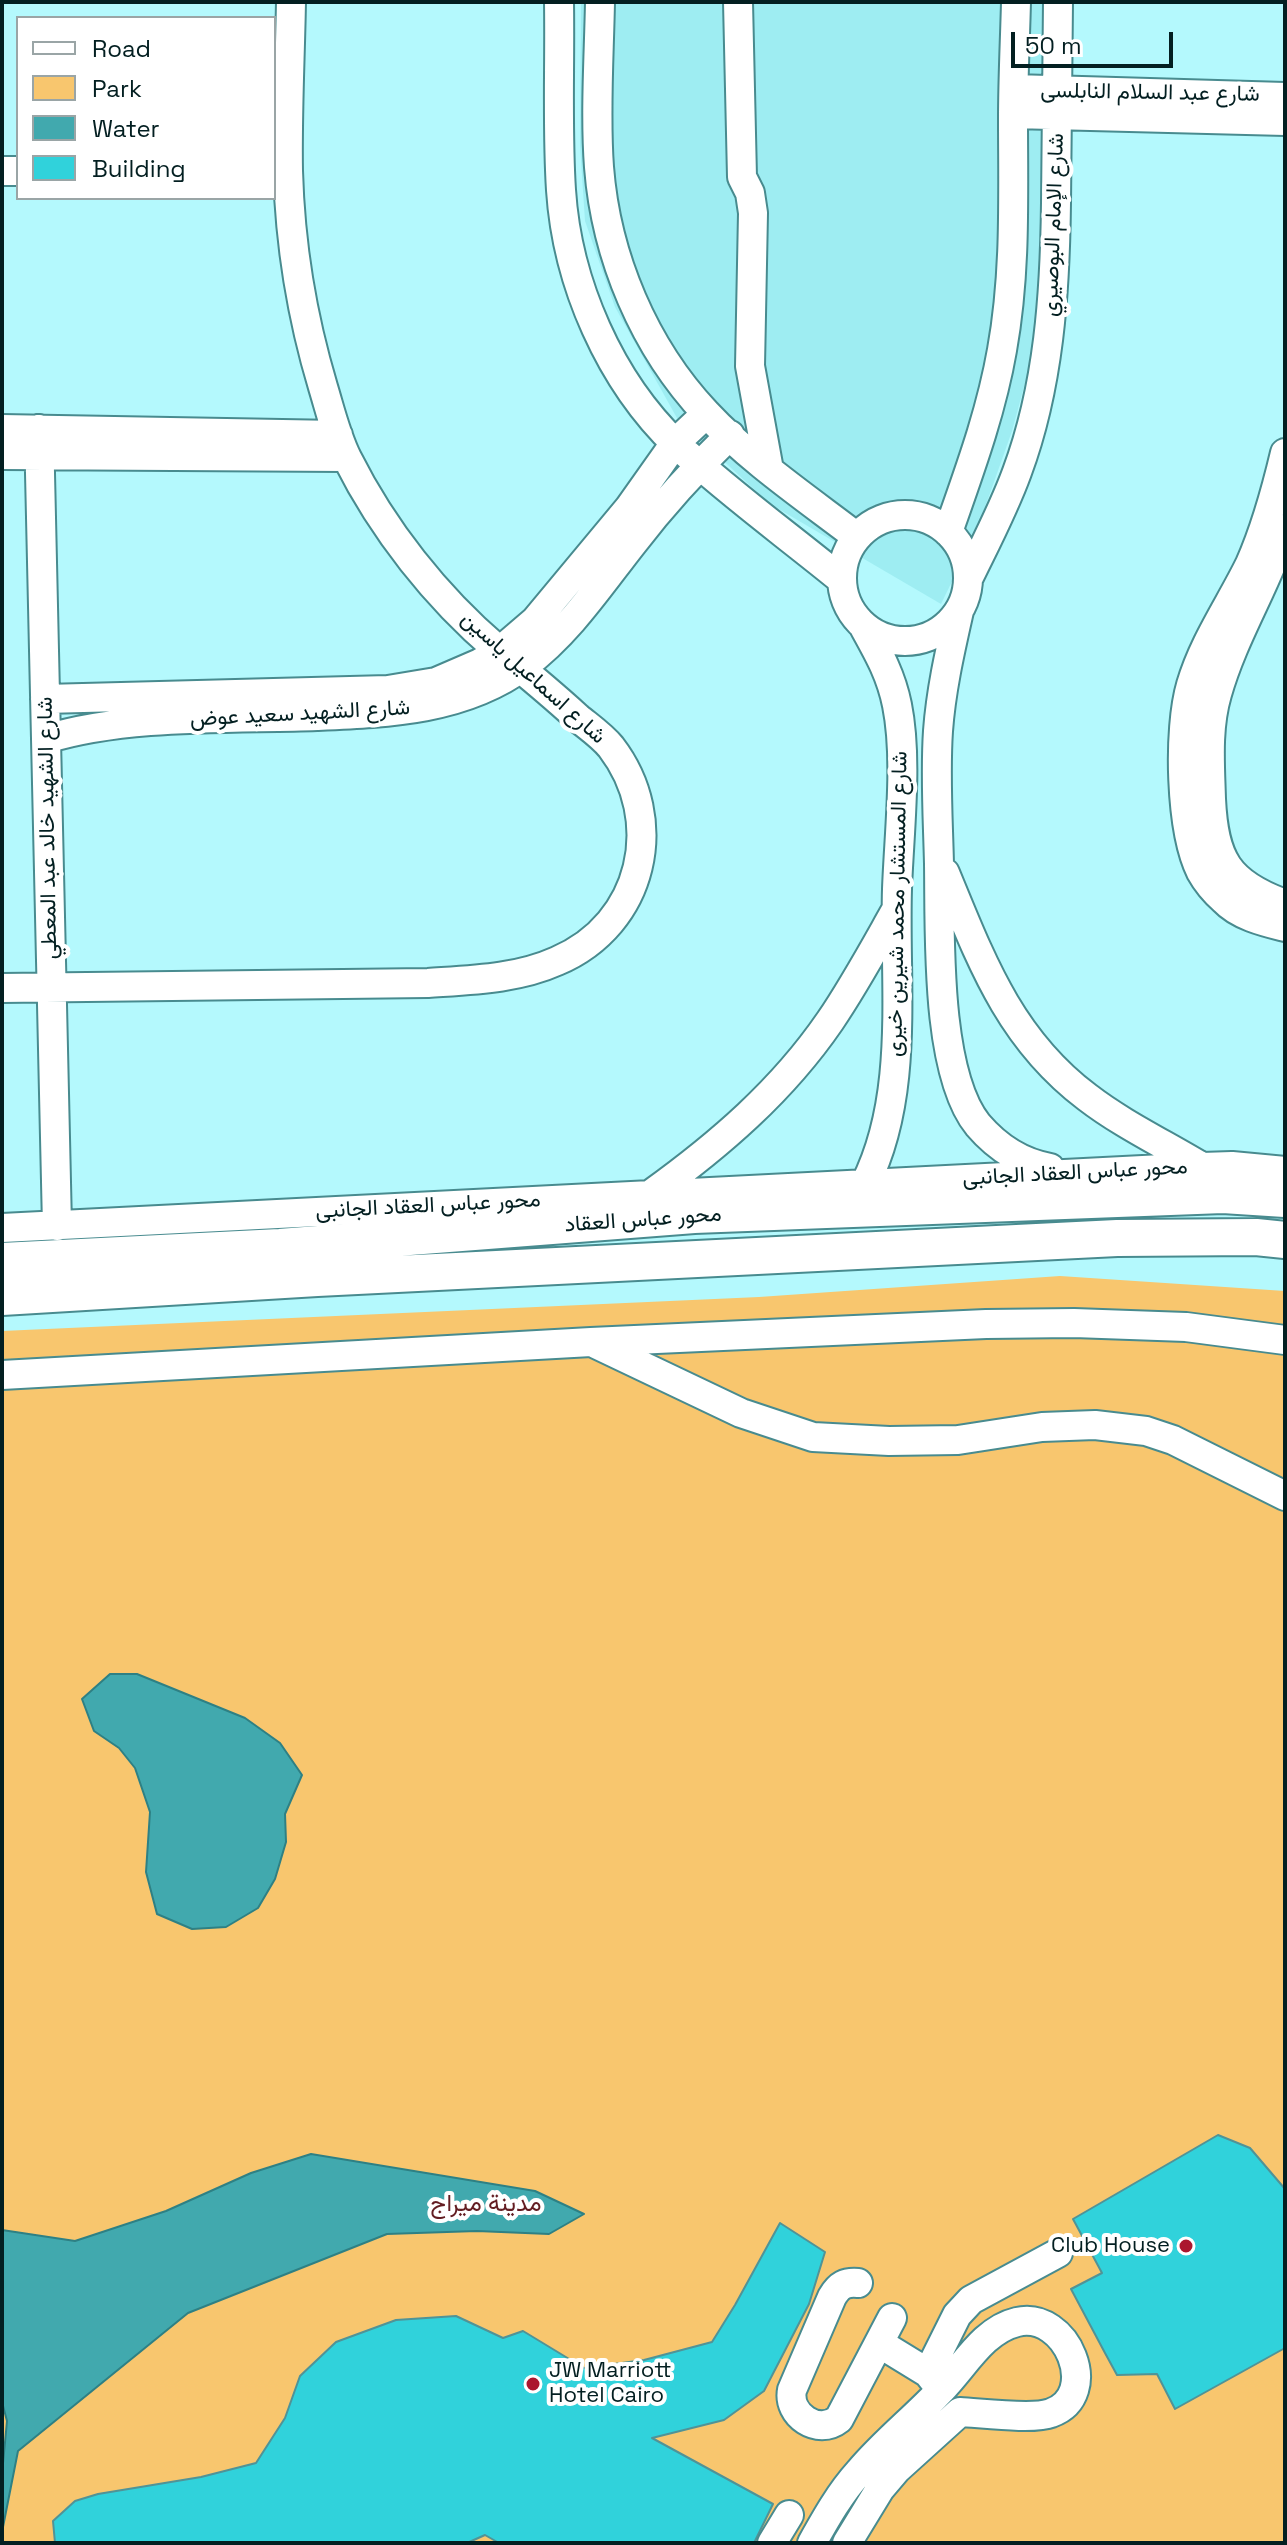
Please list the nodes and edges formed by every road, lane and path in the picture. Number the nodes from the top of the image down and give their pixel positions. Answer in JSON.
{"nodes":[{"id":1,"x":291,"y":2,"type":"edge"},
{"id":2,"x":559,"y":2,"type":"edge"},
{"id":3,"x":600,"y":2,"type":"edge"},
{"id":4,"x":738,"y":2,"type":"edge"},
{"id":5,"x":1016,"y":2,"type":"edge"},
{"id":6,"x":1058,"y":2,"type":"edge"},
{"id":7,"x":1285,"y":97,"type":"edge"},
{"id":8,"x":1014,"y":102,"type":"junction"},
{"id":9,"x":1057,"y":104,"type":"junction"},
{"id":10,"x":1285,"y":121,"type":"edge"},
{"id":11,"x":281,"y":174,"type":"edge"},
{"id":12,"x":706,"y":414,"type":"junction"},
{"id":13,"x":2,"y":429,"type":"edge"},
{"id":14,"x":730,"y":435,"type":"junction"},
{"id":15,"x":40,"y":442,"type":"junction"},
{"id":16,"x":675,"y":443,"type":"junction"},
{"id":17,"x":342,"y":446,"type":"junction"},
{"id":18,"x":1285,"y":453,"type":"edge"},
{"id":19,"x":2,"y":455,"type":"edge"},
{"id":20,"x":700,"y":464,"type":"junction"},
{"id":21,"x":769,"y":470,"type":"junction"},
{"id":22,"x":1285,"y":529,"type":"edge"},
{"id":23,"x":948,"y":532,"type":"junction"},
{"id":24,"x":857,"y":537,"type":"junction"},
{"id":25,"x":969,"y":577,"type":"junction"},
{"id":26,"x":842,"y":580,"type":"junction"},
{"id":27,"x":959,"y":611,"type":"junction"},
{"id":28,"x":864,"y":627,"type":"junction"},
{"id":29,"x":511,"y":659,"type":"junction"},
{"id":30,"x":45,"y":699,"type":"junction"},
{"id":31,"x":46,"y":739,"type":"junction"},
{"id":32,"x":939,"y":859,"type":"junction"},
{"id":33,"x":1285,"y":904,"type":"edge"},
{"id":34,"x":896,"y":910,"type":"junction"},
{"id":35,"x":1285,"y":927,"type":"edge"},
{"id":36,"x":52,"y":987,"type":"junction"},
{"id":37,"x":2,"y":988,"type":"edge"},
{"id":38,"x":1202,"y":1167,"type":"junction"},
{"id":39,"x":1285,"y":1171,"type":"edge"},
{"id":40,"x":865,"y":1184,"type":"junction"},
{"id":41,"x":1079,"y":1186,"type":"junction"},
{"id":42,"x":651,"y":1194,"type":"junction"},
{"id":43,"x":1285,"y":1199,"type":"edge"},
{"id":44,"x":755,"y":1201,"type":"junction"},
{"id":45,"x":57,"y":1226,"type":"junction"},
{"id":46,"x":2,"y":1228,"type":"edge"},
{"id":47,"x":1285,"y":1240,"type":"edge"},
{"id":48,"x":218,"y":1251,"type":"junction"},
{"id":49,"x":2,"y":1261,"type":"edge"},
{"id":50,"x":320,"y":1261,"type":"junction"},
{"id":51,"x":239,"y":1283,"type":"junction"},
{"id":52,"x":2,"y":1297,"type":"edge"},
{"id":53,"x":1285,"y":1340,"type":"edge"},
{"id":54,"x":591,"y":1342,"type":"junction"},
{"id":55,"x":2,"y":1375,"type":"edge"},
{"id":56,"x":1285,"y":1496,"type":"edge"},
{"id":57,"x":1058,"y":2253,"type":"dead end"},
{"id":58,"x":858,"y":2283,"type":"dead end"},
{"id":59,"x":934,"y":2382,"type":"junction"},
{"id":60,"x":960,"y":2412,"type":"junction"},
{"id":61,"x":789,"y":2515,"type":"dead end"},
{"id":62,"x":772,"y":2543,"type":"edge"},
{"id":63,"x":812,"y":2543,"type":"edge"},
{"id":64,"x":847,"y":2543,"type":"edge"}],
"edges":[{"from":1,"to":11,"type":"street","name":"شارع اسماعيل ياسين"},
{"from":2,"to":16,"type":"street"},
{"from":3,"to":12,"type":"street"},
{"from":4,"to":21,"type":"street"},
{"from":5,"to":8,"type":"street","name":"شارع الإمام البوصيري"},
{"from":6,"to":9,"type":"street","name":"شارع الإمام البوصيري"},
{"from":7,"to":9,"type":"street","name":"شارع عبد السلام النابلسى"},
{"from":8,"to":9,"type":"street","name":"شارع عبد السلام النابلسى"},
{"from":8,"to":23,"type":"street","name":"شارع الإمام البوصيري"},
{"from":9,"to":10,"type":"street","name":"شارع عبد السلام النابلسى"},
{"from":9,"to":25,"type":"street","name":"شارع الإمام البوصيري"},
{"from":11,"to":17,"type":"street","name":"شارع اسماعيل ياسين"},
{"from":12,"to":14,"type":"street"},
{"from":12,"to":16,"type":"street","name":"شارع الشهيد سعيد عوض"},
{"from":13,"to":15,"type":"street"},
{"from":14,"to":20,"type":"street","name":"شارع الشهيد سعيد عوض"},
{"from":14,"to":21,"type":"street"},
{"from":15,"to":17,"type":"street"},
{"from":15,"to":19,"type":"street"},
{"from":15,"to":30,"type":"street","name":"شارع الشهيد خالد عبد المعطي"},
{"from":16,"to":20,"type":"street"},
{"from":16,"to":29,"type":"street","name":"شارع الشهيد سعيد عوض"},
{"from":17,"to":29,"type":"street","name":"شارع اسماعيل ياسين"},
{"from":18,"to":35,"type":"street"},
{"from":20,"to":26,"type":"street"},
{"from":20,"to":29,"type":"street","name":"شارع الشهيد سعيد عوض"},
{"from":21,"to":24,"type":"street"},
{"from":22,"to":33,"type":"street"},
{"from":23,"to":24,"type":"street"},
{"from":23,"to":25,"type":"street"},
{"from":24,"to":26,"type":"street"},
{"from":25,"to":27,"type":"street"},
{"from":26,"to":28,"type":"street"},
{"from":27,"to":28,"type":"street"},
{"from":27,"to":32,"type":"street","name":"شارع المستشار محمد شيرين خيرى"},
{"from":28,"to":34,"type":"street","name":"شارع المستشار محمد شيرين خيرى"},
{"from":29,"to":30,"type":"street","name":"شارع الشهيد سعيد عوض"},
{"from":29,"to":31,"type":"street","name":"شارع الشهيد سعيد عوض"},
{"from":29,"to":36,"type":"street","name":"شارع اسماعيل ياسين"},
{"from":30,"to":31,"type":"street","name":"شارع الشهيد خالد عبد المعطي"},
{"from":31,"to":36,"type":"street","name":"شارع الشهيد خالد عبد المعطي"},
{"from":32,"to":38,"type":"street"},
{"from":32,"to":41,"type":"street","name":"شارع المستشار محمد شيرين خيرى"},
{"from":34,"to":40,"type":"street","name":"شارع المستشار محمد شيرين خيرى"},
{"from":34,"to":42,"type":"street"},
{"from":36,"to":37,"type":"street","name":"شارع اسماعيل ياسين"},
{"from":36,"to":45,"type":"street","name":"شارع الشهيد خالد عبد المعطي"},
{"from":38,"to":39,"type":"street","name":"محور عباس العقاد الجانبى"},
{"from":38,"to":41,"type":"street","name":"محور عباس العقاد الجانبى"},
{"from":40,"to":41,"type":"street","name":"محور عباس العقاد الجانبى"},
{"from":40,"to":44,"type":"street","name":"محور عباس العقاد الجانبى"},
{"from":41,"to":43,"type":"main road","name":"محور عباس العقاد"},
{"from":41,"to":44,"type":"main road","name":"محور عباس العقاد"},
{"from":42,"to":44,"type":"street","name":"محور عباس العقاد الجانبى"},
{"from":42,"to":45,"type":"street","name":"محور عباس العقاد الجانبى"},
{"from":44,"to":50,"type":"main road","name":"محور عباس العقاد"},
{"from":45,"to":46,"type":"street","name":"محور عباس العقاد الجانبى"},
{"from":47,"to":50,"type":"main road","name":"محور عباس العقاد"},
{"from":48,"to":49,"type":"main road","name":"محور عباس العقاد"},
{"from":48,"to":50,"type":"main road","name":"محور عباس العقاد"},
{"from":48,"to":51,"type":"main road"},
{"from":50,"to":51,"type":"main road","name":"محور عباس العقاد"},
{"from":51,"to":52,"type":"main road","name":"محور عباس العقاد"},
{"from":53,"to":54,"type":"street"},
{"from":54,"to":55,"type":"street"},
{"from":54,"to":56,"type":"street"},
{"from":57,"to":59,"type":"street"},
{"from":58,"to":59,"type":"street"},
{"from":59,"to":60,"type":"street"},
{"from":59,"to":60,"type":"street"},
{"from":59,"to":63,"type":"street"},
{"from":60,"to":64,"type":"street"},
{"from":61,"to":62,"type":"street"}]}
